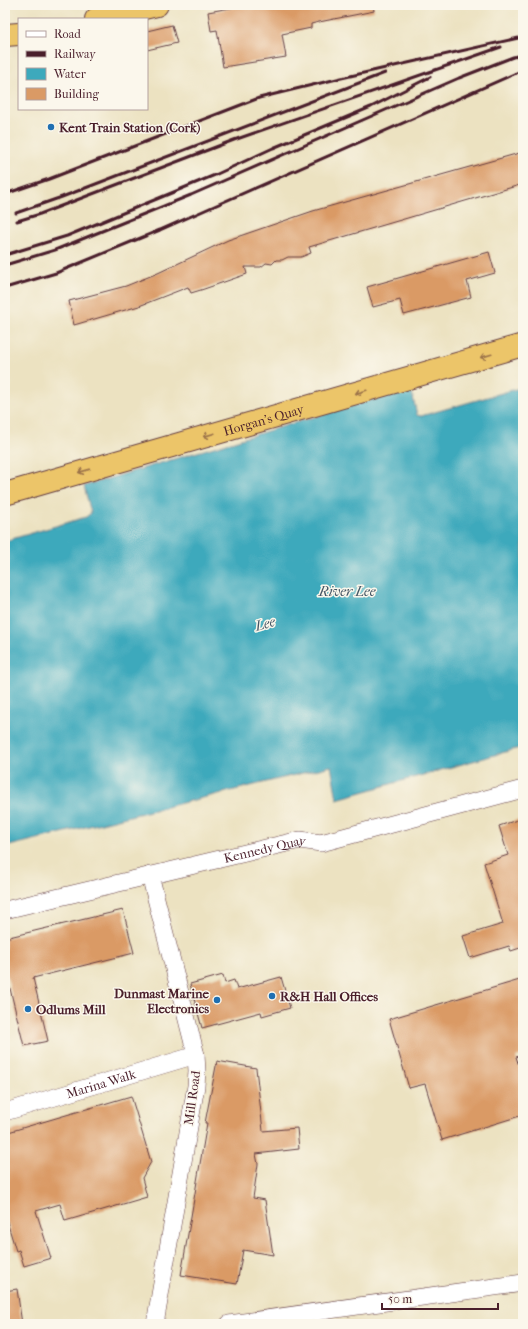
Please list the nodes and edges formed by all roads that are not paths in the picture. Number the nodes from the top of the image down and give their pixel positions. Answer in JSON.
{"nodes":[{"id":1,"x":157,"y":5,"type":"edge"},
{"id":2,"x":100,"y":18,"type":"edge"},
{"id":3,"x":18,"y":34,"type":"edge"},
{"id":4,"x":5,"y":35,"type":"edge"},
{"id":5,"x":523,"y":345,"type":"edge"},
{"id":6,"x":5,"y":494,"type":"edge"},
{"id":7,"x":523,"y":789,"type":"edge"},
{"id":8,"x":150,"y":876,"type":"junction"},
{"id":9,"x":5,"y":910,"type":"edge"},
{"id":10,"x":196,"y":1054,"type":"junction"},
{"id":11,"x":5,"y":1112,"type":"edge"},
{"id":12,"x":523,"y":1283,"type":"edge"},
{"id":13,"x":155,"y":1324,"type":"edge"},
{"id":14,"x":229,"y":1324,"type":"edge"}],
"edges":[{"from":1,"to":2,"type":"highway"},
{"from":3,"to":4,"type":"highway"},
{"from":5,"to":6,"type":"highway","name":"Horgan's Quay","one_way":true},
{"from":7,"to":8,"type":"street","name":"Kennedy Quay"},
{"from":8,"to":9,"type":"street","name":"Kennedy Quay"},
{"from":8,"to":10,"type":"street","name":"Mill Road"},
{"from":10,"to":11,"type":"street","name":"Marina Walk"},
{"from":10,"to":13,"type":"street","name":"Mill Road"},
{"from":12,"to":14,"type":"street"}]}
